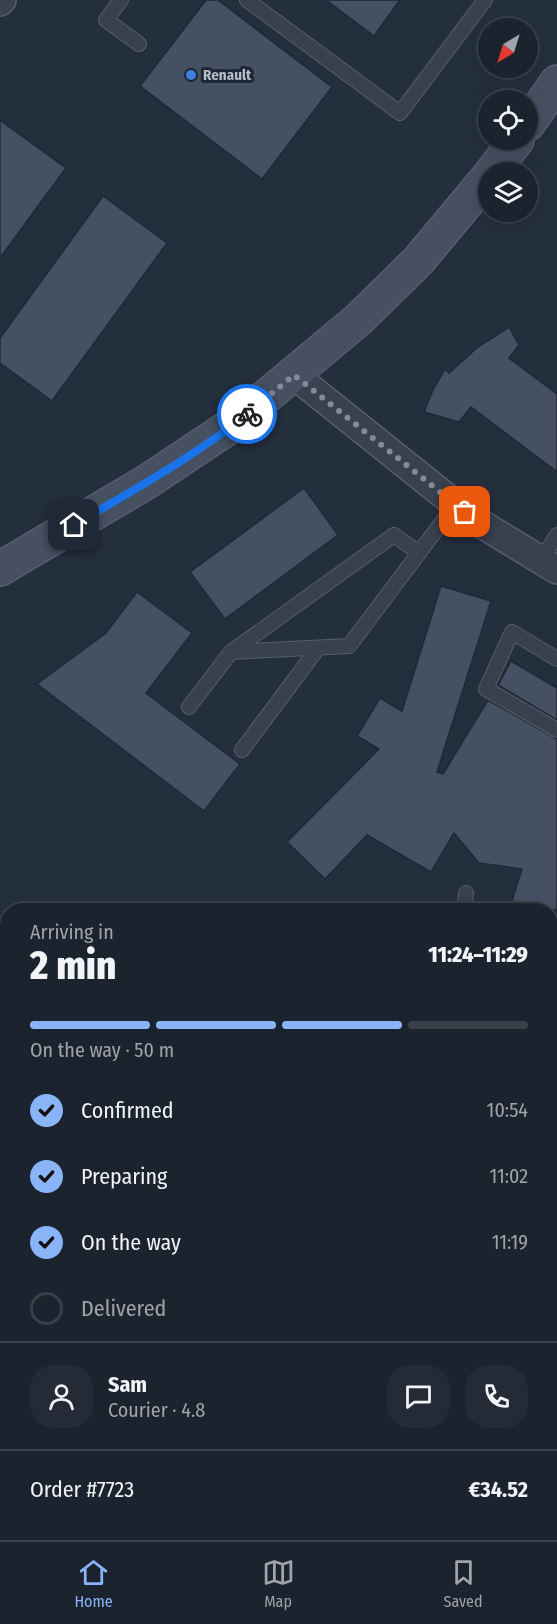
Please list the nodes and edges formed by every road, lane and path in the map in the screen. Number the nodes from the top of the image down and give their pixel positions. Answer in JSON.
{"nodes":[{"id":1,"x":122,"y":0,"type":"edge"},
{"id":2,"x":247,"y":0,"type":"edge"},
{"id":3,"x":485,"y":0,"type":"edge"},
{"id":4,"x":139,"y":44,"type":"dead end"},
{"id":5,"x":557,"y":81,"type":"edge"},
{"id":6,"x":538,"y":109,"type":"edge"},
{"id":7,"x":509,"y":150,"type":"edge"},
{"id":8,"x":500,"y":162,"type":"edge"},
{"id":9,"x":478,"y":188,"type":"edge"},
{"id":10,"x":294,"y":375,"type":"junction"},
{"id":11,"x":455,"y":505,"type":"junction"},
{"id":12,"x":557,"y":535,"type":"edge"},
{"id":13,"x":419,"y":553,"type":"junction"},
{"id":14,"x":549,"y":565,"type":"edge"},
{"id":15,"x":0,"y":569,"type":"edge"},
{"id":16,"x":318,"y":648,"type":"junction"},
{"id":17,"x":231,"y":652,"type":"junction"},
{"id":18,"x":557,"y":659,"type":"edge"},
{"id":19,"x":189,"y":707,"type":"dead end"},
{"id":20,"x":557,"y":730,"type":"edge"},
{"id":21,"x":242,"y":750,"type":"dead end"},
{"id":22,"x":466,"y":893,"type":"dead end"},
{"id":23,"x":465,"y":903,"type":"edge"}],
"edges":[{"from":1,"to":4,"type":"lane"},
{"from":2,"to":3,"type":"lane"},
{"from":5,"to":6,"type":"main road"},
{"from":7,"to":8,"type":"main road"},
{"from":9,"to":10,"type":"main road"},
{"from":10,"to":11,"type":"street"},
{"from":10,"to":15,"type":"main road"},
{"from":11,"to":13,"type":"lane"},
{"from":11,"to":14,"type":"street"},
{"from":12,"to":14,"type":"lane"},
{"from":13,"to":16,"type":"lane"},
{"from":13,"to":17,"type":"lane"},
{"from":16,"to":17,"type":"lane"},
{"from":16,"to":21,"type":"lane"},
{"from":17,"to":19,"type":"lane"},
{"from":18,"to":20,"type":"lane"},
{"from":22,"to":23,"type":"lane"}]}
